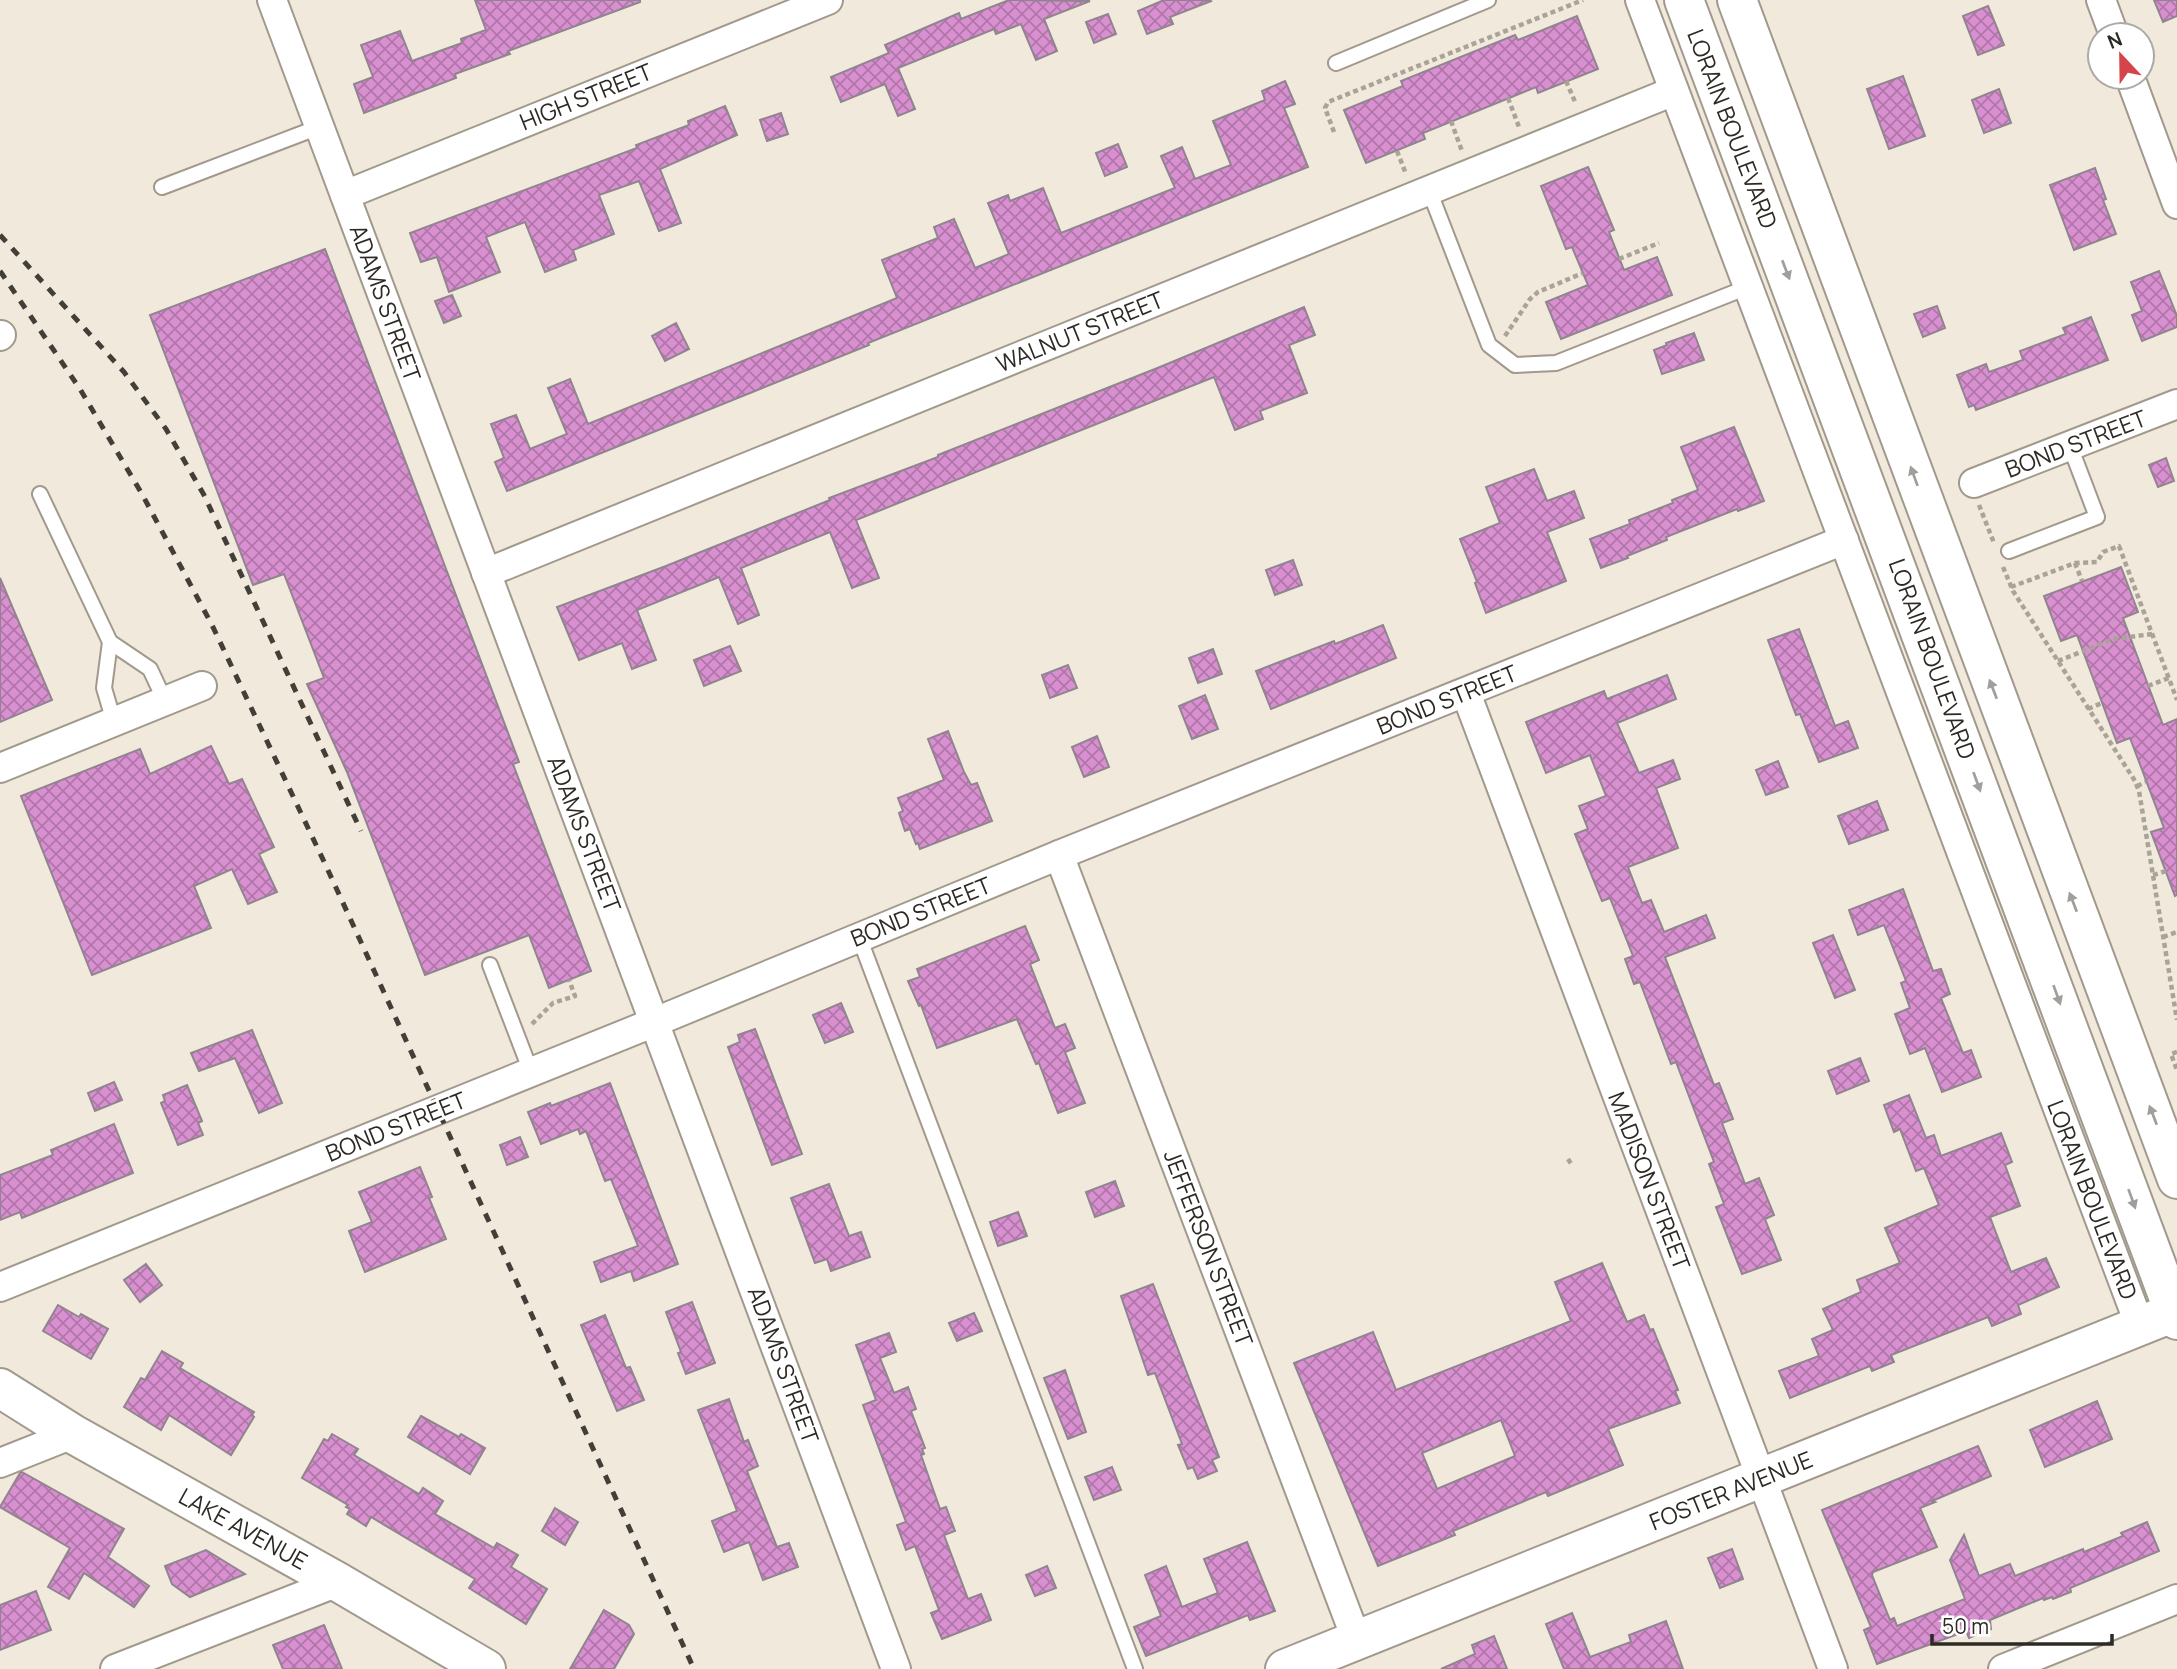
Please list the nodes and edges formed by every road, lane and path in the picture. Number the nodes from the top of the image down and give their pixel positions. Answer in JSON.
{"nodes":[{"id":1,"x":272,"y":0,"type":"edge"},
{"id":2,"x":828,"y":0,"type":"edge"},
{"id":3,"x":1489,"y":0,"type":"edge"},
{"id":4,"x":1583,"y":0,"type":"edge"},
{"id":5,"x":1640,"y":0,"type":"edge"},
{"id":6,"x":1684,"y":0,"type":"edge"},
{"id":7,"x":1737,"y":0,"type":"edge"},
{"id":8,"x":2101,"y":0,"type":"edge"},
{"id":9,"x":2109,"y":21,"type":"edge"},
{"id":10,"x":1336,"y":63,"type":"dead end"},
{"id":11,"x":1566,"y":81,"type":"dead end"},
{"id":12,"x":1674,"y":91,"type":"junction"},
{"id":13,"x":2135,"y":91,"type":"edge"},
{"id":14,"x":1508,"y":98,"type":"dead end"},
{"id":15,"x":1578,"y":108,"type":"dead end"},
{"id":16,"x":1451,"y":121,"type":"dead end"},
{"id":17,"x":319,"y":127,"type":"junction"},
{"id":18,"x":1521,"y":131,"type":"dead end"},
{"id":19,"x":1334,"y":132,"type":"dead end"},
{"id":20,"x":1396,"y":150,"type":"dead end"},
{"id":21,"x":1464,"y":155,"type":"dead end"},
{"id":22,"x":1419,"y":184,"type":"junction"},
{"id":23,"x":162,"y":187,"type":"dead end"},
{"id":24,"x":345,"y":195,"type":"junction"},
{"id":25,"x":2177,"y":204,"type":"edge"},
{"id":26,"x":1659,"y":243,"type":"dead end"},
{"id":27,"x":1619,"y":259,"type":"dead end"},
{"id":28,"x":1583,"y":273,"type":"dead end"},
{"id":29,"x":1748,"y":287,"type":"junction"},
{"id":30,"x":1515,"y":321,"type":"dead end"},
{"id":31,"x":2177,"y":404,"type":"edge"},
{"id":32,"x":2070,"y":446,"type":"junction"},
{"id":33,"x":1975,"y":491,"type":"joint"},
{"id":34,"x":40,"y":494,"type":"dead end"},
{"id":35,"x":1844,"y":540,"type":"junction"},
{"id":36,"x":2002,"y":554,"type":"junction"},
{"id":37,"x":2075,"y":563,"type":"junction"},
{"id":38,"x":486,"y":573,"type":"junction"},
{"id":39,"x":2082,"y":581,"type":"dead end"},
{"id":40,"x":2011,"y":587,"type":"junction"},
{"id":41,"x":2152,"y":634,"type":"junction"},
{"id":42,"x":110,"y":642,"type":"junction"},
{"id":43,"x":2058,"y":661,"type":"junction"},
{"id":44,"x":2169,"y":678,"type":"junction"},
{"id":45,"x":202,"y":686,"type":"dead end"},
{"id":46,"x":2148,"y":686,"type":"dead end"},
{"id":47,"x":1466,"y":693,"type":"junction"},
{"id":48,"x":2177,"y":700,"type":"edge"},
{"id":49,"x":166,"y":701,"type":"junction"},
{"id":50,"x":2102,"y":703,"type":"dead end"},
{"id":51,"x":2088,"y":709,"type":"junction"},
{"id":52,"x":114,"y":722,"type":"junction"},
{"id":53,"x":0,"y":768,"type":"edge"},
{"id":54,"x":2146,"y":782,"type":"dead end"},
{"id":55,"x":2137,"y":786,"type":"junction"},
{"id":56,"x":1059,"y":855,"type":"junction"},
{"id":57,"x":2166,"y":871,"type":"dead end"},
{"id":58,"x":2153,"y":876,"type":"junction"},
{"id":59,"x":2177,"y":932,"type":"edge"},
{"id":60,"x":859,"y":937,"type":"junction"},
{"id":61,"x":2163,"y":937,"type":"junction"},
{"id":62,"x":490,"y":965,"type":"dead end"},
{"id":63,"x":569,"y":980,"type":"dead end"},
{"id":64,"x":2177,"y":1018,"type":"edge"},
{"id":65,"x":654,"y":1022,"type":"junction"},
{"id":66,"x":518,"y":1038,"type":"junction"},
{"id":67,"x":2177,"y":1052,"type":"edge"},
{"id":68,"x":2177,"y":1070,"type":"edge"},
{"id":69,"x":531,"y":1072,"type":"junction"},
{"id":70,"x":1568,"y":1159,"type":"dead end"},
{"id":71,"x":1572,"y":1165,"type":"dead end"},
{"id":72,"x":2177,"y":1179,"type":"edge"},
{"id":73,"x":0,"y":1287,"type":"edge"},
{"id":74,"x":2167,"y":1317,"type":"edge"},
{"id":75,"x":0,"y":1388,"type":"edge"},
{"id":76,"x":73,"y":1434,"type":"junction"},
{"id":77,"x":0,"y":1463,"type":"edge"},
{"id":78,"x":1760,"y":1479,"type":"junction"},
{"id":79,"x":338,"y":1582,"type":"junction"},
{"id":80,"x":2177,"y":1599,"type":"edge"},
{"id":81,"x":1357,"y":1641,"type":"junction"},
{"id":82,"x":115,"y":1669,"type":"edge"},
{"id":83,"x":486,"y":1669,"type":"edge"},
{"id":84,"x":896,"y":1669,"type":"edge"},
{"id":85,"x":1135,"y":1669,"type":"edge"},
{"id":86,"x":1285,"y":1669,"type":"edge"},
{"id":87,"x":1832,"y":1669,"type":"edge"},
{"id":88,"x":2003,"y":1669,"type":"edge"}],
"edges":[{"from":1,"to":17,"type":"street","name":"ADAMS STREET"},
{"from":2,"to":24,"type":"street","name":"HIGH STREET"},
{"from":3,"to":10,"type":"lane"},
{"from":4,"to":19,"type":"path"},
{"from":5,"to":12,"type":"street"},
{"from":6,"to":74,"type":"main road","name":"LORAIN BOULEVARD","one_way":true},
{"from":72,"to":7,"type":"main road","name":"LORAIN BOULEVARD","one_way":true},
{"from":8,"to":9,"type":"street"},
{"from":11,"to":15,"type":"path"},
{"from":12,"to":22,"type":"street","name":"WALNUT STREET"},
{"from":12,"to":29,"type":"street","name":"LORAIN BOULEVARD"},
{"from":13,"to":25,"type":"street"},
{"from":14,"to":18,"type":"path"},
{"from":16,"to":21,"type":"path"},
{"from":17,"to":23,"type":"lane"},
{"from":17,"to":24,"type":"street","name":"ADAMS STREET"},
{"from":20,"to":22,"type":"path"},
{"from":22,"to":29,"type":"lane"},
{"from":22,"to":38,"type":"street","name":"WALNUT STREET"},
{"from":24,"to":38,"type":"street","name":"ADAMS STREET"},
{"from":26,"to":27,"type":"path"},
{"from":28,"to":30,"type":"path"},
{"from":29,"to":35,"type":"street","name":"LORAIN BOULEVARD"},
{"from":31,"to":32,"type":"street","name":"BOND STREET"},
{"from":32,"to":33,"type":"street","name":"BOND STREET"},
{"from":32,"to":36,"type":"lane"},
{"from":33,"to":36,"type":"path"},
{"from":34,"to":42,"type":"lane"},
{"from":35,"to":47,"type":"street","name":"BOND STREET"},
{"from":35,"to":74,"type":"street","name":"LORAIN BOULEVARD"},
{"from":36,"to":40,"type":"path"},
{"from":37,"to":39,"type":"path"},
{"from":37,"to":40,"type":"path"},
{"from":37,"to":41,"type":"path"},
{"from":38,"to":65,"type":"street","name":"ADAMS STREET"},
{"from":40,"to":43,"type":"path"},
{"from":41,"to":43,"type":"path"},
{"from":41,"to":44,"type":"path"},
{"from":42,"to":49,"type":"lane"},
{"from":42,"to":52,"type":"lane"},
{"from":43,"to":51,"type":"path"},
{"from":44,"to":46,"type":"path"},
{"from":44,"to":48,"type":"path"},
{"from":45,"to":49,"type":"street"},
{"from":47,"to":56,"type":"street","name":"BOND STREET"},
{"from":47,"to":78,"type":"street","name":"MADISON STREET"},
{"from":49,"to":52,"type":"street"},
{"from":50,"to":51,"type":"path"},
{"from":51,"to":55,"type":"path"},
{"from":52,"to":53,"type":"street"},
{"from":54,"to":55,"type":"path"},
{"from":55,"to":58,"type":"path"},
{"from":56,"to":60,"type":"street","name":"BOND STREET"},
{"from":56,"to":81,"type":"street","name":"JEFFERSON STREET"},
{"from":57,"to":58,"type":"path"},
{"from":58,"to":61,"type":"path"},
{"from":59,"to":61,"type":"path"},
{"from":60,"to":65,"type":"street","name":"BOND STREET"},
{"from":60,"to":85,"type":"lane"},
{"from":61,"to":64,"type":"path"},
{"from":62,"to":66,"type":"lane"},
{"from":63,"to":66,"type":"path"},
{"from":65,"to":69,"type":"street","name":"BOND STREET"},
{"from":65,"to":84,"type":"street","name":"ADAMS STREET"},
{"from":66,"to":69,"type":"lane"},
{"from":67,"to":68,"type":"path"},
{"from":69,"to":73,"type":"street","name":"BOND STREET"},
{"from":70,"to":71,"type":"path"},
{"from":74,"to":78,"type":"main road","name":"FOSTER AVENUE"},
{"from":75,"to":76,"type":"main road","name":"LAKE AVENUE"},
{"from":76,"to":77,"type":"street"},
{"from":76,"to":79,"type":"main road","name":"LAKE AVENUE"},
{"from":78,"to":81,"type":"main road","name":"FOSTER AVENUE"},
{"from":78,"to":87,"type":"street","name":"MADISON STREET"},
{"from":79,"to":82,"type":"street"},
{"from":79,"to":83,"type":"main road","name":"LAKE AVENUE"},
{"from":80,"to":88,"type":"street"},
{"from":81,"to":86,"type":"main road","name":"FOSTER AVENUE"}]}
